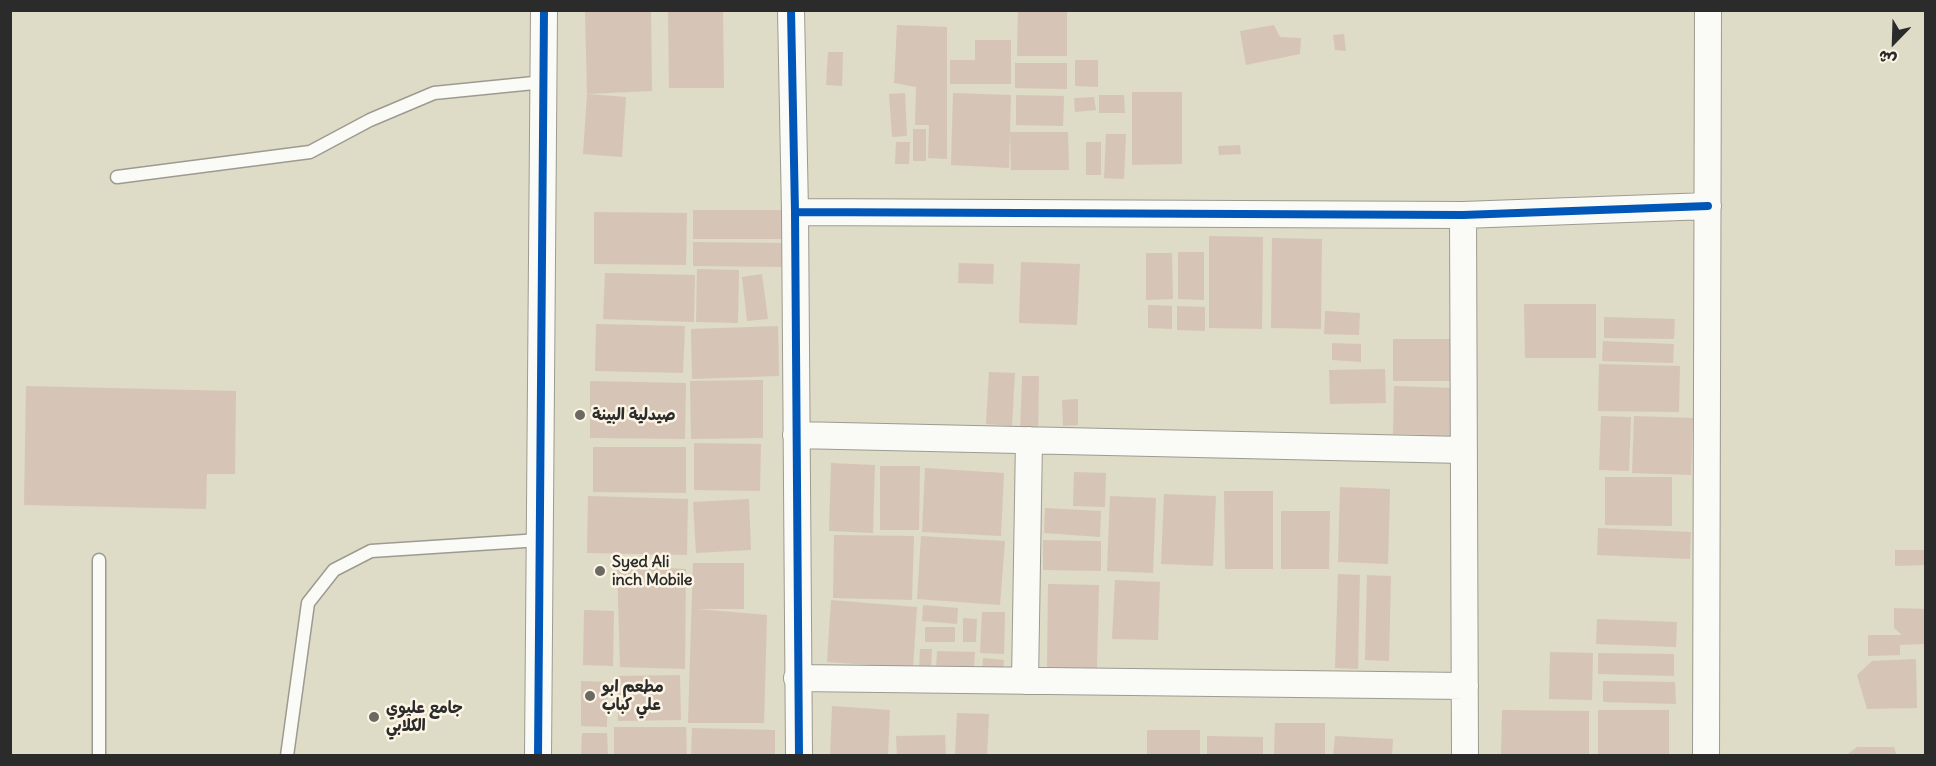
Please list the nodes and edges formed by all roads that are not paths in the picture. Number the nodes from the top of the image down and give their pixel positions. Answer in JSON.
{"nodes":[{"id":1,"x":544,"y":10,"type":"edge"},
{"id":2,"x":791,"y":10,"type":"edge"},
{"id":3,"x":1708,"y":10,"type":"edge"},
{"id":4,"x":544,"y":82,"type":"junction"},
{"id":5,"x":117,"y":177,"type":"dead end"},
{"id":6,"x":1708,"y":206,"type":"junction"},
{"id":7,"x":795,"y":212,"type":"junction"},
{"id":8,"x":1463,"y":215,"type":"junction"},
{"id":9,"x":796,"y":435,"type":"junction"},
{"id":10,"x":1029,"y":440,"type":"junction"},
{"id":11,"x":1464,"y":450,"type":"junction"},
{"id":12,"x":540,"y":540,"type":"junction"},
{"id":13,"x":99,"y":560,"type":"dead end"},
{"id":14,"x":797,"y":678,"type":"junction"},
{"id":15,"x":1025,"y":681,"type":"junction"},
{"id":16,"x":1465,"y":686,"type":"junction"},
{"id":17,"x":99,"y":756,"type":"edge"},
{"id":18,"x":287,"y":756,"type":"edge"},
{"id":19,"x":538,"y":756,"type":"edge"},
{"id":20,"x":799,"y":756,"type":"edge"},
{"id":21,"x":1466,"y":756,"type":"edge"},
{"id":22,"x":1706,"y":756,"type":"edge"}],
"edges":[{"from":1,"to":4,"type":"street"},
{"from":2,"to":7,"type":"street"},
{"from":3,"to":6,"type":"street"},
{"from":4,"to":5,"type":"lane"},
{"from":4,"to":12,"type":"street"},
{"from":6,"to":8,"type":"street"},
{"from":6,"to":22,"type":"street"},
{"from":7,"to":8,"type":"street"},
{"from":7,"to":9,"type":"street"},
{"from":8,"to":11,"type":"street"},
{"from":9,"to":10,"type":"street"},
{"from":9,"to":14,"type":"street"},
{"from":10,"to":11,"type":"street"},
{"from":10,"to":15,"type":"street"},
{"from":11,"to":16,"type":"street"},
{"from":12,"to":18,"type":"lane"},
{"from":12,"to":19,"type":"street"},
{"from":13,"to":17,"type":"lane"},
{"from":14,"to":15,"type":"street"},
{"from":14,"to":20,"type":"street"},
{"from":15,"to":16,"type":"street"},
{"from":16,"to":21,"type":"street"}]}
